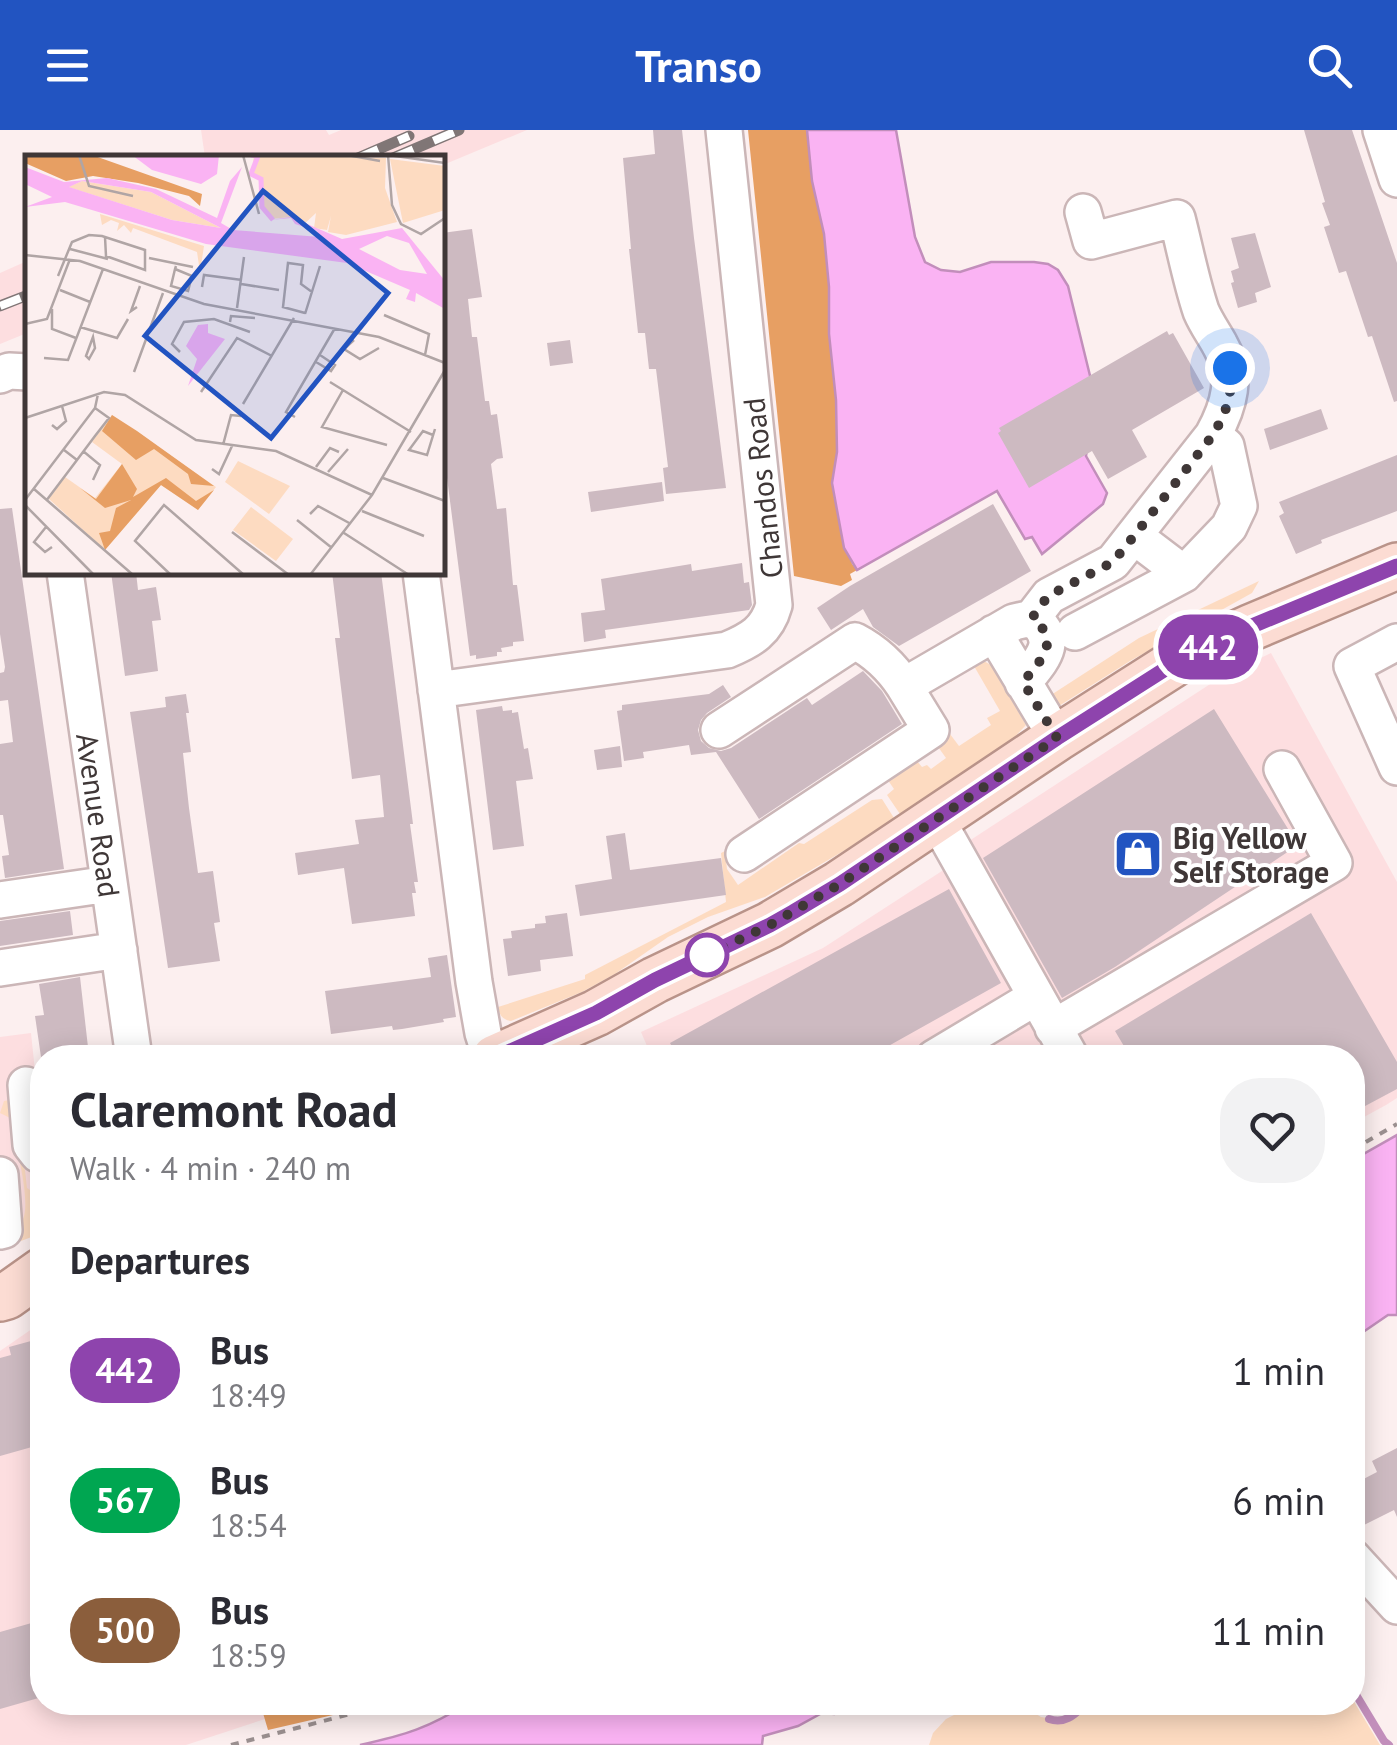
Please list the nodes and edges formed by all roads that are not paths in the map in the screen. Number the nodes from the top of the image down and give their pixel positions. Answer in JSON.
{"nodes":[{"id":1,"x":724,"y":130,"type":"edge"},
{"id":2,"x":1380,"y":130,"type":"edge"},
{"id":3,"x":1397,"y":179,"type":"edge"},
{"id":4,"x":1084,"y":212,"type":"dead end"},
{"id":5,"x":1213,"y":435,"type":"junction"},
{"id":6,"x":1134,"y":536,"type":"junction"},
{"id":7,"x":1397,"y":566,"type":"edge"},
{"id":8,"x":1184,"y":574,"type":"junction"},
{"id":9,"x":65,"y":575,"type":"edge"},
{"id":10,"x":421,"y":575,"type":"edge"},
{"id":11,"x":1032,"y":618,"type":"junction"},
{"id":12,"x":1074,"y":632,"type":"dead end"},
{"id":13,"x":994,"y":633,"type":"junction"},
{"id":14,"x":1397,"y":642,"type":"edge"},
{"id":15,"x":1023,"y":682,"type":"junction"},
{"id":16,"x":904,"y":686,"type":"junction"},
{"id":17,"x":436,"y":690,"type":"junction"},
{"id":18,"x":719,"y":730,"type":"dead end"},
{"id":19,"x":1057,"y":738,"type":"junction"},
{"id":20,"x":1397,"y":767,"type":"edge"},
{"id":21,"x":1282,"y":769,"type":"dead end"},
{"id":22,"x":937,"y":820,"type":"junction"},
{"id":23,"x":744,"y":854,"type":"dead end"},
{"id":24,"x":109,"y":884,"type":"junction"},
{"id":25,"x":0,"y":900,"type":"edge"},
{"id":26,"x":118,"y":950,"type":"junction"},
{"id":27,"x":0,"y":968,"type":"edge"},
{"id":28,"x":1053,"y":1028,"type":"edge"},
{"id":29,"x":132,"y":1045,"type":"edge"},
{"id":30,"x":488,"y":1045,"type":"edge"},
{"id":31,"x":523,"y":1045,"type":"edge"},
{"id":32,"x":986,"y":1045,"type":"edge"},
{"id":33,"x":23,"y":1085,"type":"edge"},
{"id":34,"x":30,"y":1132,"type":"edge"},
{"id":35,"x":30,"y":1269,"type":"edge"},
{"id":36,"x":0,"y":1272,"type":"edge"},
{"id":37,"x":30,"y":1278,"type":"edge"},
{"id":38,"x":0,"y":1298,"type":"edge"},
{"id":39,"x":1365,"y":1571,"type":"edge"},
{"id":40,"x":1397,"y":1606,"type":"edge"}],
"edges":[{"from":1,"to":17,"type":"street","name":"Chandos Road"},
{"from":2,"to":3,"type":"street"},
{"from":4,"to":5,"type":"street"},
{"from":5,"to":6,"type":"street"},
{"from":5,"to":8,"type":"street"},
{"from":6,"to":8,"type":"street"},
{"from":6,"to":11,"type":"street"},
{"from":7,"to":19,"type":"main road"},
{"from":8,"to":12,"type":"street"},
{"from":9,"to":24,"type":"street","name":"Avenue Road"},
{"from":10,"to":17,"type":"street"},
{"from":11,"to":13,"type":"street"},
{"from":11,"to":15,"type":"street"},
{"from":13,"to":15,"type":"street"},
{"from":13,"to":16,"type":"street"},
{"from":14,"to":20,"type":"street"},
{"from":15,"to":19,"type":"street"},
{"from":16,"to":18,"type":"street"},
{"from":16,"to":23,"type":"street"},
{"from":17,"to":30,"type":"street"},
{"from":19,"to":22,"type":"main road"},
{"from":21,"to":28,"type":"street"},
{"from":22,"to":28,"type":"street"},
{"from":22,"to":31,"type":"main road"},
{"from":24,"to":25,"type":"street"},
{"from":24,"to":26,"type":"street","name":"Avenue Road"},
{"from":26,"to":27,"type":"street"},
{"from":26,"to":29,"type":"street","name":"Avenue Road"},
{"from":28,"to":32,"type":"street"},
{"from":33,"to":34,"type":"street"},
{"from":35,"to":36,"type":"main road"},
{"from":37,"to":38,"type":"main road"},
{"from":39,"to":40,"type":"street"}]}
